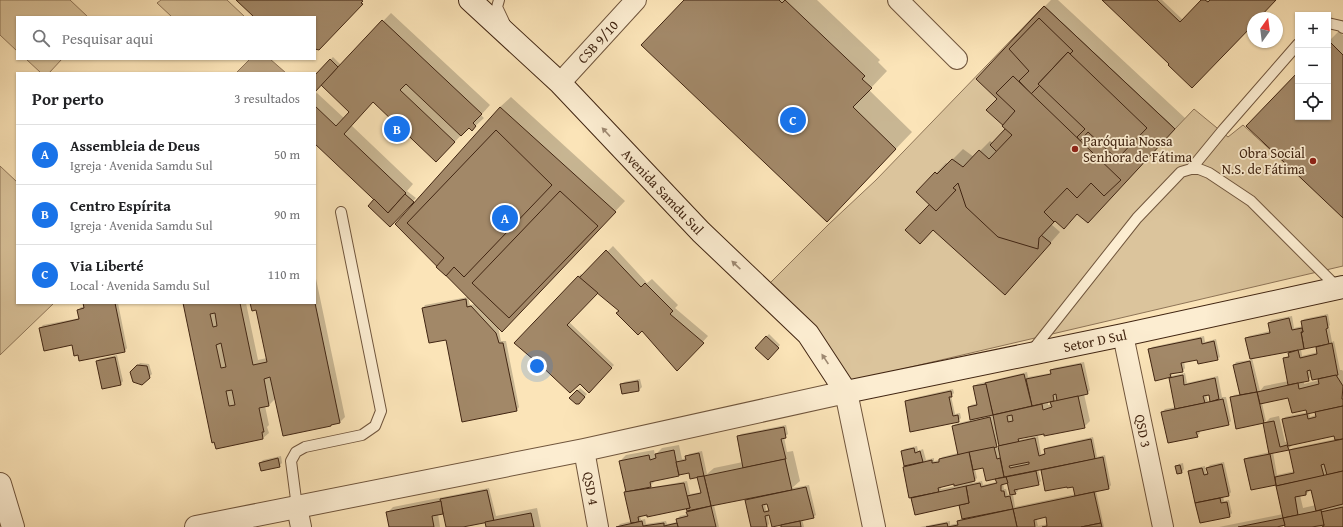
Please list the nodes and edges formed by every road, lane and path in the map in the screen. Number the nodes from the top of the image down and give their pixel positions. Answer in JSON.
{"nodes":[{"id":1,"x":470,"y":0,"type":"edge"},
{"id":2,"x":499,"y":0,"type":"edge"},
{"id":3,"x":636,"y":0,"type":"edge"},
{"id":4,"x":898,"y":0,"type":"edge"},
{"id":5,"x":1331,"y":24,"type":"edge"},
{"id":6,"x":1343,"y":28,"type":"edge"},
{"id":7,"x":512,"y":40,"type":"junction"},
{"id":8,"x":1295,"y":47,"type":"edge"},
{"id":9,"x":957,"y":59,"type":"dead end"},
{"id":10,"x":560,"y":83,"type":"junction"},
{"id":11,"x":1191,"y":169,"type":"junction"},
{"id":12,"x":341,"y":212,"type":"dead end"},
{"id":13,"x":1341,"y":287,"type":"edge"},
{"id":14,"x":1123,"y":335,"type":"junction"},
{"id":15,"x":1029,"y":354,"type":"junction"},
{"id":16,"x":846,"y":392,"type":"junction"},
{"id":17,"x":584,"y":450,"type":"junction"},
{"id":18,"x":0,"y":484,"type":"edge"},
{"id":19,"x":299,"y":517,"type":"edge"},
{"id":20,"x":13,"y":527,"type":"edge"},
{"id":21,"x":196,"y":527,"type":"edge"},
{"id":22,"x":598,"y":527,"type":"edge"},
{"id":23,"x":874,"y":527,"type":"edge"},
{"id":24,"x":1163,"y":527,"type":"edge"}],
"edges":[{"from":1,"to":7,"type":"main road","name":"Avenida Samdu Sul"},
{"from":2,"to":7,"type":"lane"},
{"from":3,"to":10,"type":"street","name":"CSB 9/10"},
{"from":4,"to":9,"type":"street"},
{"from":5,"to":6,"type":"lane"},
{"from":7,"to":10,"type":"main road","name":"Avenida Samdu Sul"},
{"from":8,"to":11,"type":"lane"},
{"from":16,"to":10,"type":"main road","name":"Avenida Samdu Sul","one_way":true},
{"from":11,"to":13,"type":"lane"},
{"from":11,"to":15,"type":"lane"},
{"from":12,"to":19,"type":"lane"},
{"from":13,"to":14,"type":"main road","name":"Setor D Sul"},
{"from":14,"to":15,"type":"main road","name":"Setor D Sul"},
{"from":14,"to":24,"type":"street","name":"QSD 3"},
{"from":15,"to":16,"type":"main road","name":"Setor D Sul"},
{"from":16,"to":17,"type":"main road","name":"Setor D Sul"},
{"from":16,"to":23,"type":"main road"},
{"from":17,"to":19,"type":"main road","name":"Setor D Sul"},
{"from":17,"to":22,"type":"street","name":"QSD 4"},
{"from":18,"to":20,"type":"main road"},
{"from":19,"to":21,"type":"main road","name":"Setor D Sul"}]}
